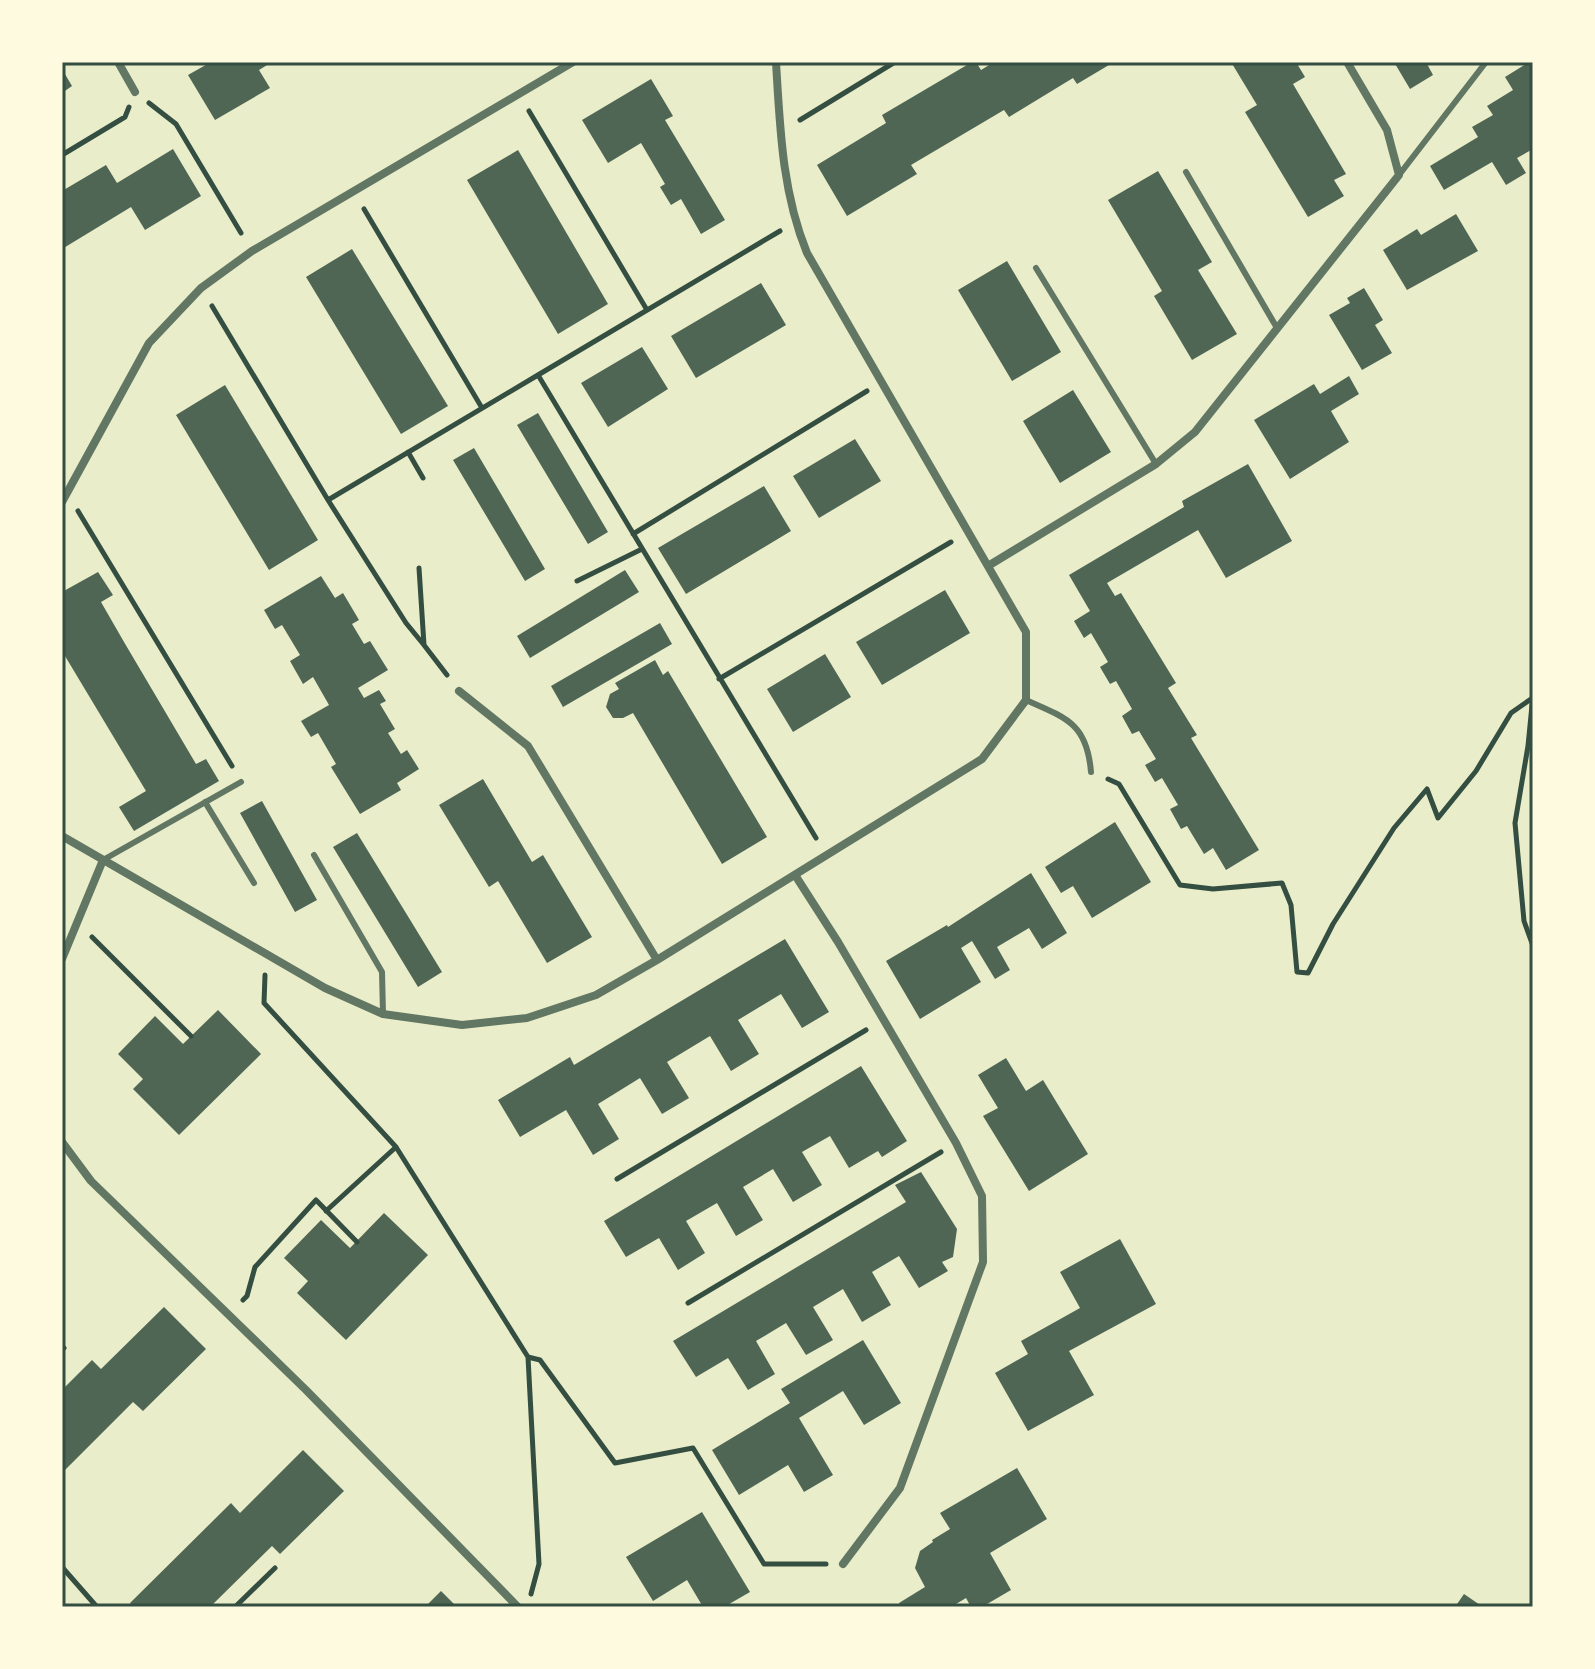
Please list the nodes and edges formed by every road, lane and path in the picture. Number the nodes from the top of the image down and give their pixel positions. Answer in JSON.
{"nodes":[{"id":1,"x":118,"y":62,"type":"edge"},
{"id":2,"x":573,"y":62,"type":"edge"},
{"id":3,"x":776,"y":62,"type":"edge"},
{"id":4,"x":895,"y":62,"type":"edge"},
{"id":5,"x":1347,"y":62,"type":"edge"},
{"id":6,"x":1486,"y":62,"type":"edge"},
{"id":7,"x":135,"y":92,"type":"junction"},
{"id":8,"x":519,"y":94,"type":"junction"},
{"id":9,"x":780,"y":133,"type":"junction"},
{"id":10,"x":62,"y":155,"type":"edge"},
{"id":11,"x":1186,"y":172,"type":"dead end"},
{"id":12,"x":1399,"y":175,"type":"junction"},
{"id":13,"x":353,"y":191,"type":"junction"},
{"id":14,"x":795,"y":223,"type":"junction"},
{"id":15,"x":252,"y":251,"type":"junction"},
{"id":16,"x":1036,"y":268,"type":"dead end"},
{"id":17,"x":201,"y":288,"type":"junction"},
{"id":18,"x":647,"y":310,"type":"junction"},
{"id":19,"x":1277,"y":328,"type":"junction"},
{"id":20,"x":538,"y":375,"type":"junction"},
{"id":21,"x":881,"y":382,"type":"junction"},
{"id":22,"x":482,"y":408,"type":"junction"},
{"id":23,"x":408,"y":452,"type":"junction"},
{"id":24,"x":1156,"y":464,"type":"junction"},
{"id":25,"x":423,"y":478,"type":"dead end"},
{"id":26,"x":67,"y":493,"type":"junction"},
{"id":27,"x":328,"y":500,"type":"junction"},
{"id":28,"x":62,"y":502,"type":"edge"},
{"id":29,"x":969,"y":531,"type":"junction"},
{"id":30,"x":633,"y":534,"type":"junction"},
{"id":31,"x":642,"y":549,"type":"junction"},
{"id":32,"x":988,"y":566,"type":"junction"},
{"id":33,"x":419,"y":568,"type":"dead end"},
{"id":34,"x":577,"y":581,"type":"dead end"},
{"id":35,"x":424,"y":645,"type":"junction"},
{"id":36,"x":719,"y":679,"type":"junction"},
{"id":37,"x":459,"y":691,"type":"joint"},
{"id":38,"x":1532,"y":697,"type":"edge"},
{"id":39,"x":1026,"y":700,"type":"junction"},
{"id":40,"x":1091,"y":772,"type":"joint"},
{"id":41,"x":241,"y":782,"type":"joint"},
{"id":42,"x":205,"y":802,"type":"junction"},
{"id":43,"x":804,"y":819,"type":"dead end"},
{"id":44,"x":62,"y":836,"type":"edge"},
{"id":45,"x":314,"y":855,"type":"dead end"},
{"id":46,"x":103,"y":860,"type":"junction"},
{"id":47,"x":795,"y":875,"type":"junction"},
{"id":48,"x":254,"y":883,"type":"dead end"},
{"id":49,"x":77,"y":922,"type":"junction"},
{"id":50,"x":1533,"y":946,"type":"edge"},
{"id":51,"x":266,"y":954,"type":"junction"},
{"id":52,"x":62,"y":959,"type":"edge"},
{"id":53,"x":657,"y":960,"type":"junction"},
{"id":54,"x":383,"y":1014,"type":"junction"},
{"id":55,"x":883,"y":1019,"type":"junction"},
{"id":56,"x":191,"y":1036,"type":"dead end"},
{"id":57,"x":62,"y":1142,"type":"edge"},
{"id":58,"x":956,"y":1143,"type":"junction"},
{"id":59,"x":396,"y":1147,"type":"junction"},
{"id":60,"x":617,"y":1179,"type":"dead end"},
{"id":61,"x":326,"y":1211,"type":"junction"},
{"id":62,"x":357,"y":1242,"type":"dead end"},
{"id":63,"x":688,"y":1303,"type":"dead end"},
{"id":64,"x":230,"y":1316,"type":"junction"},
{"id":65,"x":528,"y":1357,"type":"junction"},
{"id":66,"x":843,"y":1564,"type":"joint"},
{"id":67,"x":62,"y":1567,"type":"edge"},
{"id":68,"x":275,"y":1568,"type":"dead end"},
{"id":69,"x":94,"y":1606,"type":"edge"},
{"id":70,"x":235,"y":1607,"type":"edge"},
{"id":71,"x":518,"y":1607,"type":"edge"},
{"id":72,"x":528,"y":1607,"type":"edge"}],
"edges":[{"from":1,"to":7,"type":"street"},
{"from":2,"to":8,"type":"street"},
{"from":3,"to":9,"type":"street"},
{"from":4,"to":9,"type":"path"},
{"from":5,"to":12,"type":"street"},
{"from":6,"to":12,"type":"lane"},
{"from":7,"to":10,"type":"path"},
{"from":7,"to":15,"type":"path"},
{"from":8,"to":13,"type":"street"},
{"from":8,"to":18,"type":"path"},
{"from":9,"to":14,"type":"street"},
{"from":11,"to":19,"type":"lane"},
{"from":12,"to":19,"type":"street"},
{"from":13,"to":15,"type":"street"},
{"from":13,"to":22,"type":"path"},
{"from":14,"to":18,"type":"path"},
{"from":14,"to":21,"type":"street"},
{"from":15,"to":17,"type":"street"},
{"from":16,"to":24,"type":"lane"},
{"from":17,"to":26,"type":"street"},
{"from":17,"to":27,"type":"path"},
{"from":18,"to":20,"type":"path"},
{"from":19,"to":24,"type":"street"},
{"from":20,"to":22,"type":"path"},
{"from":20,"to":30,"type":"path"},
{"from":21,"to":29,"type":"street"},
{"from":21,"to":30,"type":"path"},
{"from":22,"to":23,"type":"path"},
{"from":23,"to":25,"type":"path"},
{"from":23,"to":27,"type":"path"},
{"from":24,"to":32,"type":"street"},
{"from":26,"to":28,"type":"street"},
{"from":26,"to":41,"type":"path"},
{"from":27,"to":35,"type":"path"},
{"from":29,"to":32,"type":"street"},
{"from":29,"to":36,"type":"path"},
{"from":30,"to":31,"type":"path"},
{"from":31,"to":34,"type":"path"},
{"from":31,"to":36,"type":"path"},
{"from":32,"to":39,"type":"street"},
{"from":33,"to":35,"type":"path"},
{"from":35,"to":37,"type":"path"},
{"from":36,"to":43,"type":"path"},
{"from":37,"to":53,"type":"street"},
{"from":38,"to":40,"type":"path"},
{"from":38,"to":50,"type":"path"},
{"from":39,"to":40,"type":"lane"},
{"from":39,"to":47,"type":"street"},
{"from":41,"to":42,"type":"lane"},
{"from":42,"to":46,"type":"lane"},
{"from":42,"to":48,"type":"lane"},
{"from":44,"to":46,"type":"street"},
{"from":45,"to":54,"type":"lane"},
{"from":46,"to":49,"type":"street"},
{"from":46,"to":51,"type":"street"},
{"from":47,"to":53,"type":"street"},
{"from":47,"to":55,"type":"street"},
{"from":49,"to":52,"type":"street"},
{"from":49,"to":56,"type":"path"},
{"from":51,"to":54,"type":"street"},
{"from":51,"to":59,"type":"path"},
{"from":53,"to":54,"type":"street"},
{"from":55,"to":58,"type":"street"},
{"from":55,"to":60,"type":"path"},
{"from":57,"to":64,"type":"street"},
{"from":58,"to":63,"type":"path"},
{"from":58,"to":66,"type":"street"},
{"from":59,"to":61,"type":"path"},
{"from":59,"to":65,"type":"path"},
{"from":61,"to":62,"type":"path"},
{"from":61,"to":64,"type":"path"},
{"from":64,"to":71,"type":"street"},
{"from":65,"to":66,"type":"path"},
{"from":65,"to":72,"type":"path"},
{"from":67,"to":69,"type":"path"},
{"from":68,"to":70,"type":"path"}]}
